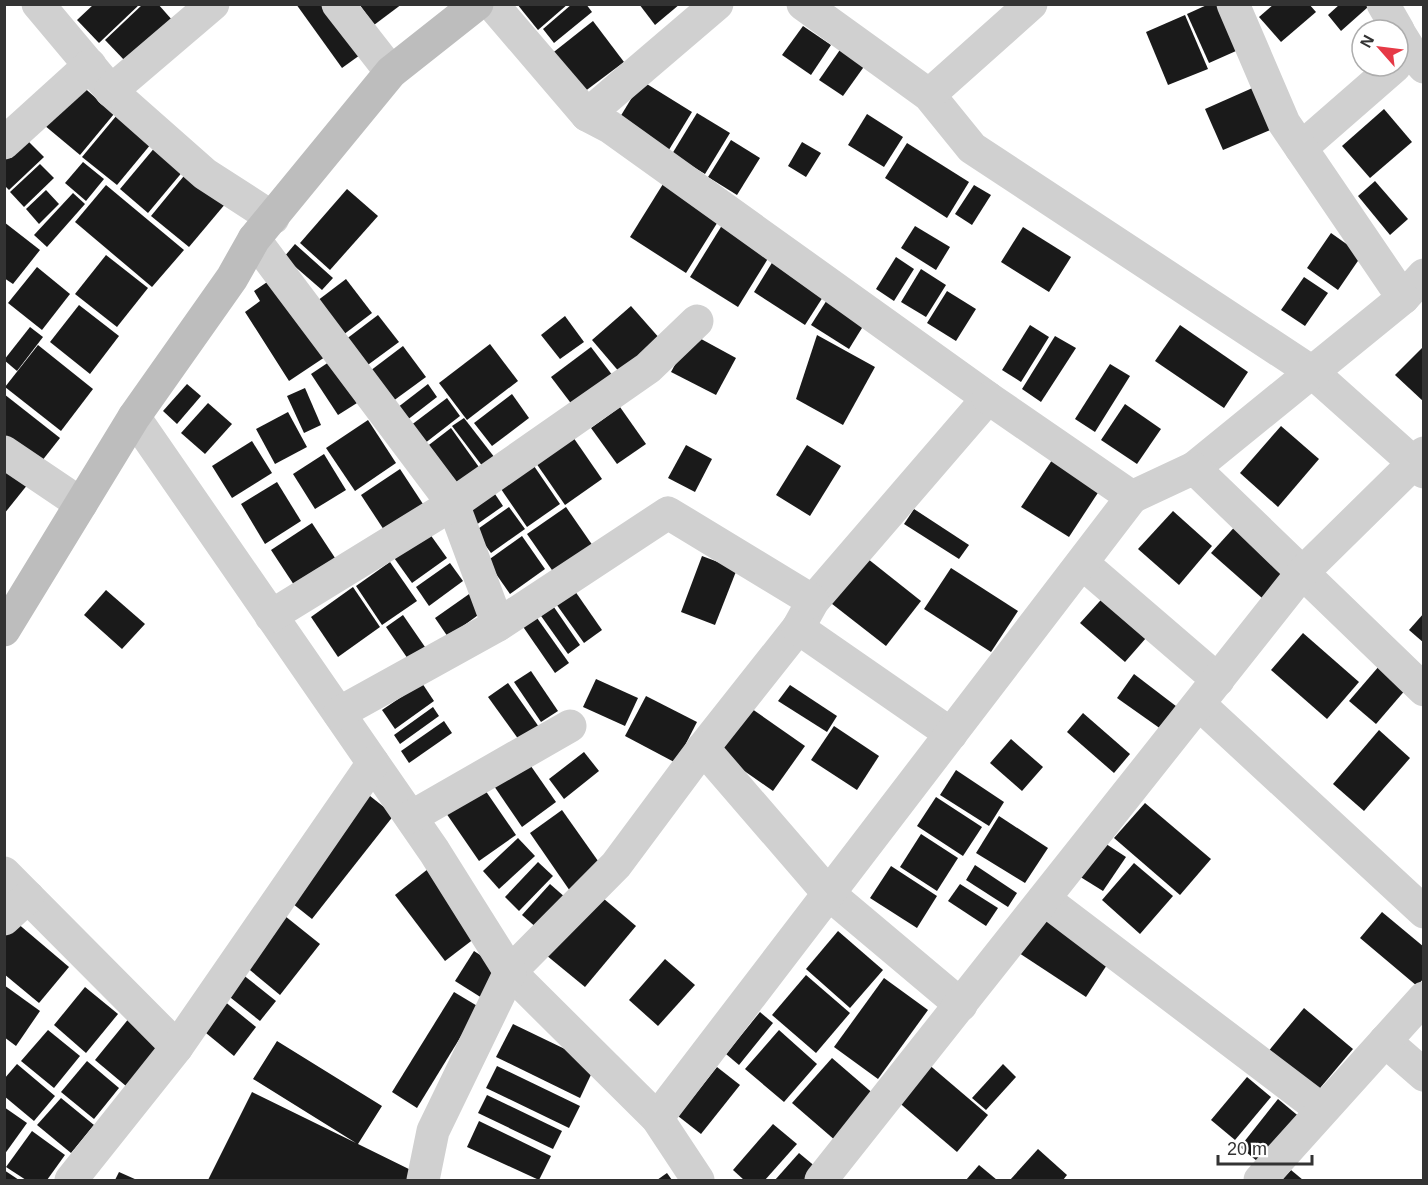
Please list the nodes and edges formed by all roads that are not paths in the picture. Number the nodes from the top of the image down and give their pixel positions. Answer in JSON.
{"nodes":[{"id":1,"x":38,"y":4,"type":"edge"},
{"id":2,"x":213,"y":4,"type":"edge"},
{"id":3,"x":338,"y":4,"type":"edge"},
{"id":4,"x":477,"y":4,"type":"edge"},
{"id":5,"x":492,"y":4,"type":"edge"},
{"id":6,"x":717,"y":4,"type":"edge"},
{"id":7,"x":803,"y":4,"type":"edge"},
{"id":8,"x":1031,"y":4,"type":"edge"},
{"id":9,"x":1233,"y":4,"type":"edge"},
{"id":10,"x":1383,"y":4,"type":"edge"},
{"id":11,"x":1390,"y":18,"type":"edge"},
{"id":12,"x":90,"y":65,"type":"junction"},
{"id":13,"x":391,"y":72,"type":"junction"},
{"id":14,"x":1377,"y":78,"type":"edge"},
{"id":15,"x":111,"y":92,"type":"junction"},
{"id":16,"x":929,"y":95,"type":"junction"},
{"id":17,"x":587,"y":115,"type":"junction"},
{"id":18,"x":4,"y":143,"type":"edge"},
{"id":19,"x":1301,"y":148,"type":"junction"},
{"id":20,"x":264,"y":228,"type":"junction"},
{"id":21,"x":1417,"y":292,"type":"edge"},
{"id":22,"x":697,"y":321,"type":"dead end"},
{"id":23,"x":1312,"y":372,"type":"junction"},
{"id":24,"x":988,"y":398,"type":"junction"},
{"id":25,"x":134,"y":417,"type":"junction"},
{"id":26,"x":4,"y":452,"type":"edge"},
{"id":27,"x":1420,"y":463,"type":"edge"},
{"id":28,"x":1194,"y":468,"type":"junction"},
{"id":29,"x":1132,"y":497,"type":"junction"},
{"id":30,"x":81,"y":504,"type":"junction"},
{"id":31,"x":453,"y":504,"type":"junction"},
{"id":32,"x":1082,"y":563,"type":"junction"},
{"id":33,"x":1302,"y":573,"type":"junction"},
{"id":34,"x":805,"y":614,"type":"junction"},
{"id":35,"x":271,"y":616,"type":"junction"},
{"id":36,"x":498,"y":625,"type":"junction"},
{"id":37,"x":4,"y":630,"type":"edge"},
{"id":38,"x":1424,"y":690,"type":"edge"},
{"id":39,"x":1208,"y":692,"type":"junction"},
{"id":40,"x":339,"y":714,"type":"junction"},
{"id":41,"x":570,"y":726,"type":"dead end"},
{"id":42,"x":951,"y":734,"type":"junction"},
{"id":43,"x":703,"y":748,"type":"junction"},
{"id":44,"x":374,"y":764,"type":"junction"},
{"id":45,"x":411,"y":817,"type":"junction"},
{"id":46,"x":4,"y":873,"type":"edge"},
{"id":47,"x":829,"y":894,"type":"junction"},
{"id":48,"x":28,"y":897,"type":"junction"},
{"id":49,"x":1044,"y":899,"type":"junction"},
{"id":50,"x":1424,"y":912,"type":"edge"},
{"id":51,"x":4,"y":919,"type":"edge"},
{"id":52,"x":510,"y":972,"type":"junction"},
{"id":53,"x":1424,"y":998,"type":"edge"},
{"id":54,"x":961,"y":1005,"type":"junction"},
{"id":55,"x":1385,"y":1041,"type":"junction"},
{"id":56,"x":177,"y":1047,"type":"junction"},
{"id":57,"x":1424,"y":1075,"type":"edge"},
{"id":58,"x":1322,"y":1110,"type":"junction"},
{"id":59,"x":657,"y":1118,"type":"junction"},
{"id":60,"x":71,"y":1180,"type":"edge"},
{"id":61,"x":423,"y":1180,"type":"edge"},
{"id":62,"x":698,"y":1180,"type":"edge"},
{"id":63,"x":821,"y":1180,"type":"edge"},
{"id":64,"x":1260,"y":1180,"type":"edge"}],
"edges":[{"from":1,"to":12,"type":"street"},
{"from":2,"to":15,"type":"street"},
{"from":3,"to":13,"type":"street"},
{"from":4,"to":13,"type":"main road"},
{"from":5,"to":17,"type":"street"},
{"from":6,"to":17,"type":"street"},
{"from":7,"to":16,"type":"street"},
{"from":8,"to":16,"type":"street"},
{"from":9,"to":19,"type":"street"},
{"from":10,"to":11,"type":"street"},
{"from":12,"to":15,"type":"street"},
{"from":12,"to":18,"type":"street"},
{"from":13,"to":20,"type":"main road"},
{"from":14,"to":19,"type":"street"},
{"from":15,"to":20,"type":"street"},
{"from":16,"to":23,"type":"street"},
{"from":17,"to":24,"type":"street"},
{"from":19,"to":21,"type":"street"},
{"from":20,"to":25,"type":"main road"},
{"from":20,"to":31,"type":"street"},
{"from":21,"to":23,"type":"street"},
{"from":22,"to":31,"type":"street"},
{"from":23,"to":27,"type":"street"},
{"from":23,"to":28,"type":"street"},
{"from":24,"to":29,"type":"street"},
{"from":24,"to":34,"type":"street"},
{"from":25,"to":30,"type":"main road"},
{"from":25,"to":35,"type":"street"},
{"from":26,"to":30,"type":"street"},
{"from":27,"to":33,"type":"street"},
{"from":28,"to":29,"type":"street"},
{"from":28,"to":33,"type":"street"},
{"from":29,"to":32,"type":"street"},
{"from":30,"to":37,"type":"main road"},
{"from":31,"to":35,"type":"street"},
{"from":31,"to":36,"type":"street"},
{"from":32,"to":39,"type":"street"},
{"from":32,"to":42,"type":"street"},
{"from":33,"to":38,"type":"street"},
{"from":33,"to":39,"type":"street"},
{"from":34,"to":36,"type":"street"},
{"from":34,"to":42,"type":"street"},
{"from":34,"to":43,"type":"street"},
{"from":35,"to":40,"type":"street"},
{"from":36,"to":40,"type":"street"},
{"from":39,"to":49,"type":"street"},
{"from":39,"to":50,"type":"street"},
{"from":40,"to":44,"type":"street"},
{"from":41,"to":45,"type":"street"},
{"from":42,"to":47,"type":"street"},
{"from":43,"to":47,"type":"street"},
{"from":43,"to":52,"type":"street"},
{"from":44,"to":45,"type":"street"},
{"from":44,"to":56,"type":"street"},
{"from":45,"to":52,"type":"street"},
{"from":46,"to":48,"type":"street"},
{"from":47,"to":54,"type":"street"},
{"from":47,"to":59,"type":"street"},
{"from":48,"to":51,"type":"street"},
{"from":48,"to":56,"type":"street"},
{"from":49,"to":54,"type":"street"},
{"from":49,"to":58,"type":"street"},
{"from":52,"to":59,"type":"street"},
{"from":52,"to":61,"type":"street"},
{"from":53,"to":55,"type":"street"},
{"from":54,"to":63,"type":"street"},
{"from":55,"to":57,"type":"street"},
{"from":55,"to":58,"type":"street"},
{"from":56,"to":60,"type":"street"},
{"from":58,"to":64,"type":"street"},
{"from":59,"to":62,"type":"street"}]}
